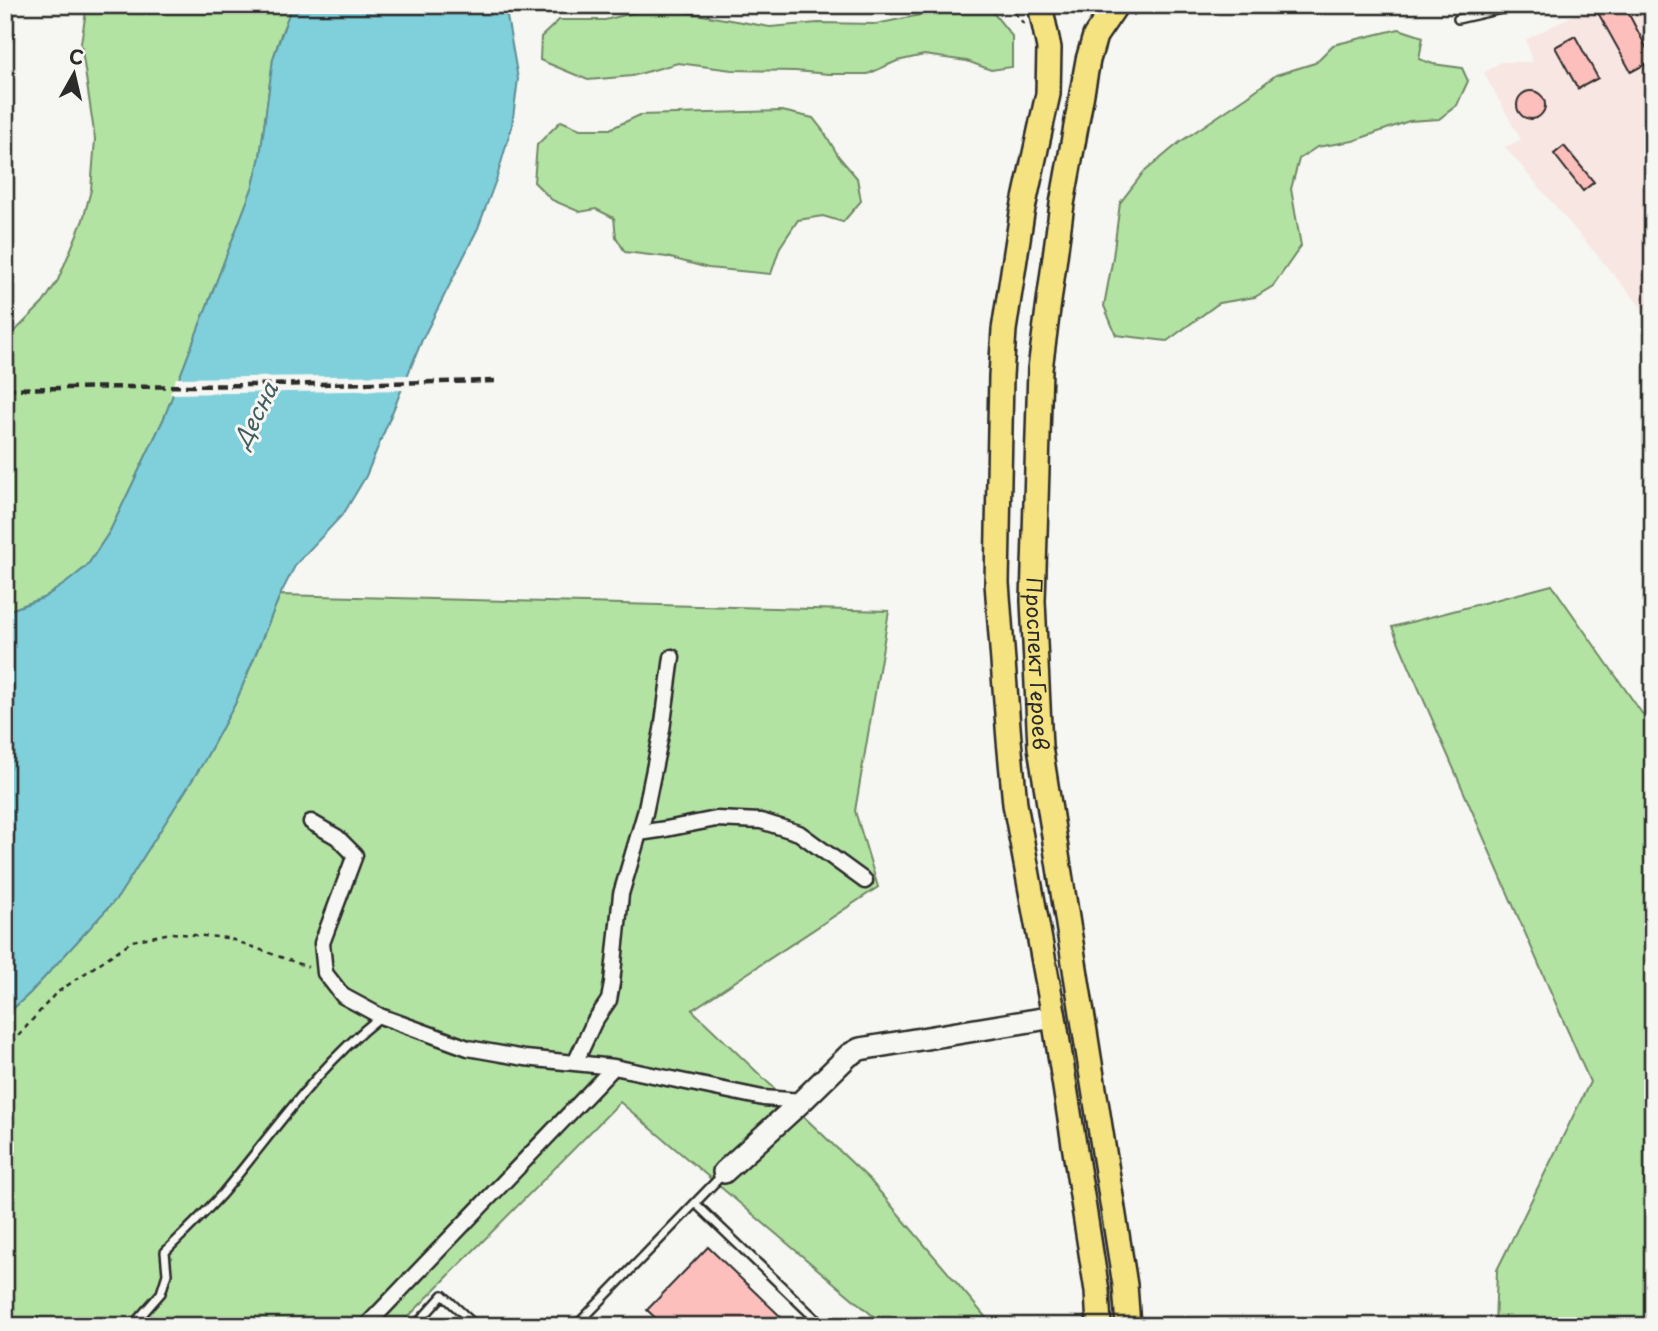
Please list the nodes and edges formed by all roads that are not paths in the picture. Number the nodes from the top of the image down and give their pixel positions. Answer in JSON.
{"nodes":[{"id":1,"x":1040,"y":5,"type":"edge"},
{"id":2,"x":1116,"y":5,"type":"edge"},
{"id":3,"x":1511,"y":5,"type":"edge"},
{"id":4,"x":1647,"y":5,"type":"edge"},
{"id":5,"x":1458,"y":19,"type":"dead end"},
{"id":6,"x":1653,"y":20,"type":"edge"},
{"id":7,"x":671,"y":657,"type":"dead end"},
{"id":8,"x":311,"y":822,"type":"dead end"},
{"id":9,"x":639,"y":832,"type":"junction"},
{"id":10,"x":865,"y":881,"type":"dead end"},
{"id":11,"x":380,"y":1016,"type":"junction"},
{"id":12,"x":1054,"y":1017,"type":"junction"},
{"id":13,"x":575,"y":1063,"type":"junction"},
{"id":14,"x":614,"y":1066,"type":"junction"},
{"id":15,"x":802,"y":1101,"type":"junction"},
{"id":16,"x":724,"y":1172,"type":"joint"},
{"id":17,"x":695,"y":1203,"type":"junction"},
{"id":18,"x":132,"y":1326,"type":"edge"},
{"id":19,"x":366,"y":1326,"type":"edge"},
{"id":20,"x":415,"y":1326,"type":"edge"},
{"id":21,"x":476,"y":1326,"type":"edge"},
{"id":22,"x":576,"y":1326,"type":"edge"},
{"id":23,"x":823,"y":1326,"type":"edge"},
{"id":24,"x":1099,"y":1326,"type":"edge"},
{"id":25,"x":1128,"y":1326,"type":"edge"}],
"edges":[{"from":1,"to":12,"type":"main road","name":"Проспект Героев"},
{"from":2,"to":25,"type":"main road","name":"Проспект Героев"},
{"from":3,"to":5,"type":"lane"},
{"from":4,"to":6,"type":"lane"},
{"from":7,"to":9,"type":"street"},
{"from":8,"to":11,"type":"street"},
{"from":9,"to":10,"type":"street"},
{"from":9,"to":13,"type":"street"},
{"from":11,"to":13,"type":"street"},
{"from":11,"to":18,"type":"lane"},
{"from":12,"to":15,"type":"street"},
{"from":12,"to":24,"type":"main road","name":"Проспект Героев"},
{"from":13,"to":14,"type":"street"},
{"from":14,"to":15,"type":"street"},
{"from":14,"to":19,"type":"street"},
{"from":15,"to":16,"type":"street"},
{"from":16,"to":17,"type":"lane"},
{"from":17,"to":22,"type":"lane"},
{"from":17,"to":23,"type":"lane"},
{"from":20,"to":21,"type":"lane"}]}
